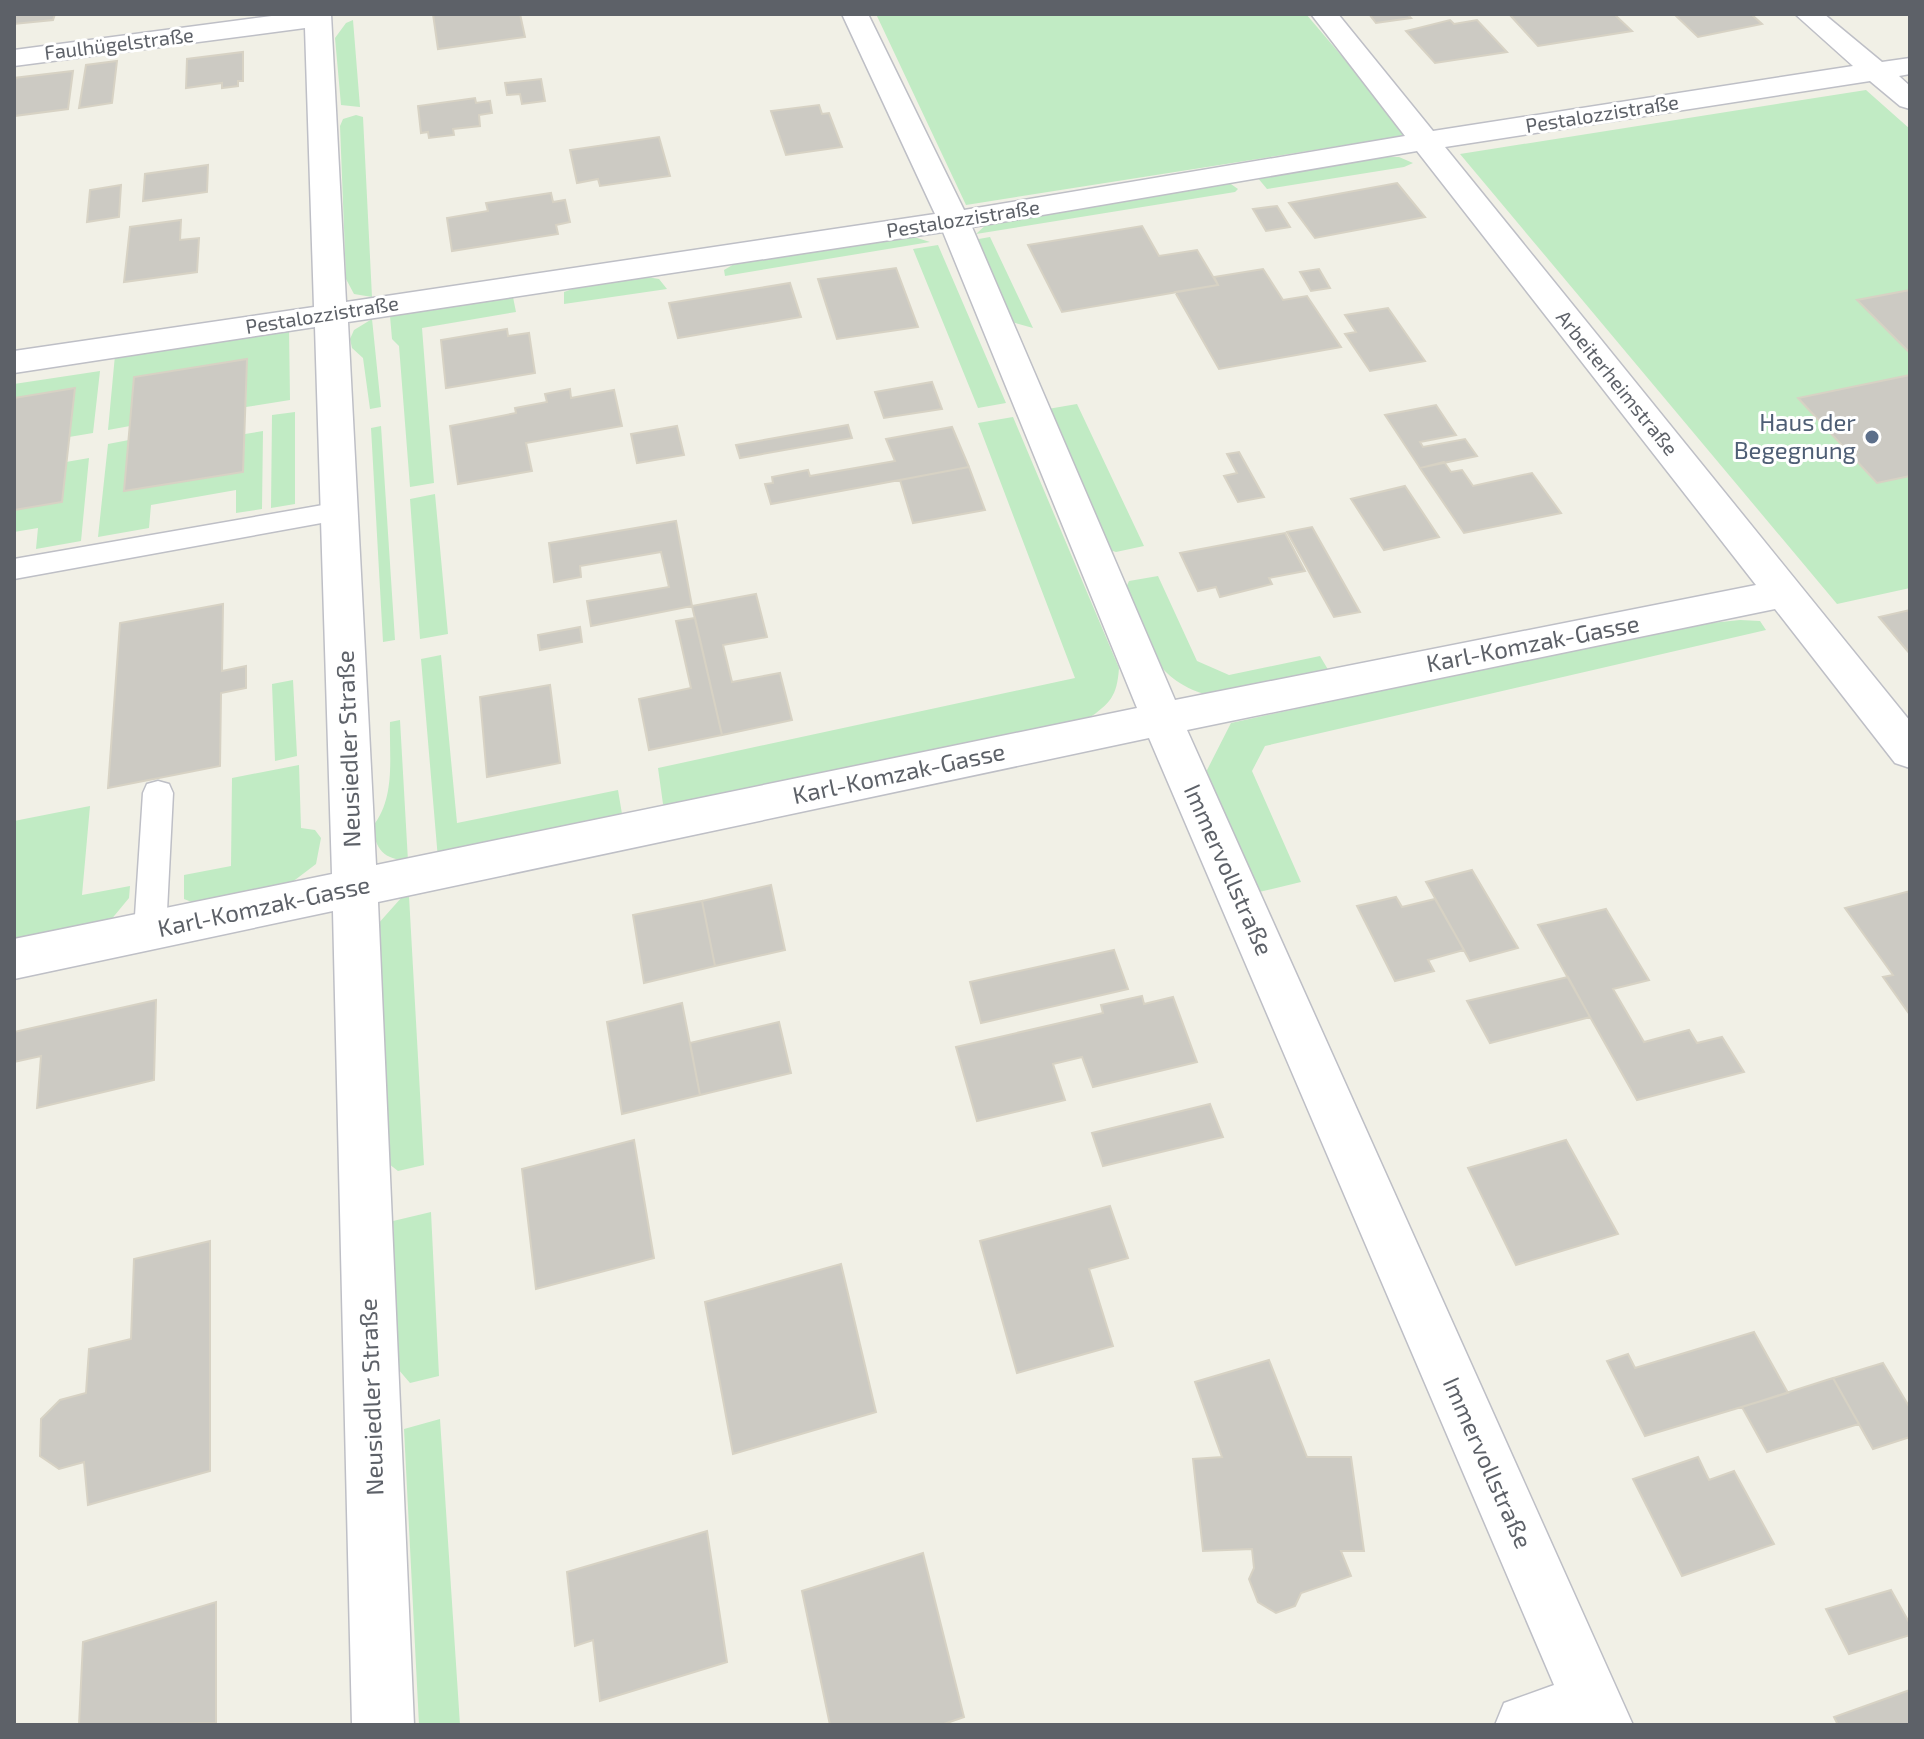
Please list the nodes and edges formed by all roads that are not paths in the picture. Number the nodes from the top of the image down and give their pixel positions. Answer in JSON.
{"nodes":[{"id":1,"x":855,"y":14,"type":"edge"},
{"id":2,"x":1324,"y":14,"type":"edge"},
{"id":3,"x":1808,"y":14,"type":"edge"},
{"id":4,"x":318,"y":16,"type":"edge"},
{"id":5,"x":14,"y":58,"type":"edge"},
{"id":6,"x":1910,"y":66,"type":"edge"},
{"id":7,"x":1876,"y":71,"type":"junction"},
{"id":8,"x":1910,"y":100,"type":"edge"},
{"id":9,"x":1425,"y":141,"type":"junction"},
{"id":10,"x":954,"y":221,"type":"junction"},
{"id":11,"x":332,"y":313,"type":"junction"},
{"id":12,"x":14,"y":362,"type":"edge"},
{"id":13,"x":340,"y":511,"type":"junction"},
{"id":14,"x":14,"y":569,"type":"edge"},
{"id":15,"x":1784,"y":593,"type":"junction"},
{"id":16,"x":1162,"y":719,"type":"junction"},
{"id":17,"x":1910,"y":751,"type":"edge"},
{"id":18,"x":158,"y":793,"type":"dead end"},
{"id":19,"x":355,"y":888,"type":"junction"},
{"id":20,"x":150,"y":931,"type":"junction"},
{"id":21,"x":14,"y":959,"type":"edge"},
{"id":22,"x":1597,"y":1714,"type":"edge"},
{"id":23,"x":383,"y":1725,"type":"edge"},
{"id":24,"x":1526,"y":1725,"type":"edge"}],
"edges":[{"from":1,"to":10,"type":"street","name":"Immervollstraße"},
{"from":2,"to":9,"type":"street","name":"Arbeiterheimstraße"},
{"from":3,"to":7,"type":"street"},
{"from":4,"to":5,"type":"street","name":"Faulhügelstraße"},
{"from":4,"to":11,"type":"street","name":"Neusiedler Straße"},
{"from":6,"to":7,"type":"street","name":"Pestalozzistraße"},
{"from":7,"to":8,"type":"street"},
{"from":7,"to":9,"type":"street","name":"Pestalozzistraße"},
{"from":9,"to":10,"type":"street","name":"Pestalozzistraße"},
{"from":9,"to":15,"type":"street","name":"Arbeiterheimstraße"},
{"from":10,"to":11,"type":"street","name":"Pestalozzistraße"},
{"from":10,"to":16,"type":"street","name":"Immervollstraße"},
{"from":11,"to":12,"type":"street","name":"Pestalozzistraße"},
{"from":11,"to":13,"type":"street","name":"Neusiedler Straße"},
{"from":13,"to":14,"type":"lane"},
{"from":13,"to":19,"type":"street","name":"Neusiedler Straße"},
{"from":15,"to":16,"type":"street","name":"Karl-Komzak-Gasse"},
{"from":15,"to":17,"type":"street","name":"Arbeiterheimstraße"},
{"from":16,"to":19,"type":"street","name":"Karl-Komzak-Gasse"},
{"from":16,"to":22,"type":"street","name":"Immervollstraße"},
{"from":18,"to":20,"type":"lane"},
{"from":19,"to":20,"type":"street","name":"Karl-Komzak-Gasse"},
{"from":19,"to":23,"type":"street","name":"Neusiedler Straße"},
{"from":20,"to":21,"type":"street","name":"Karl-Komzak-Gasse"},
{"from":22,"to":24,"type":"street"}]}
